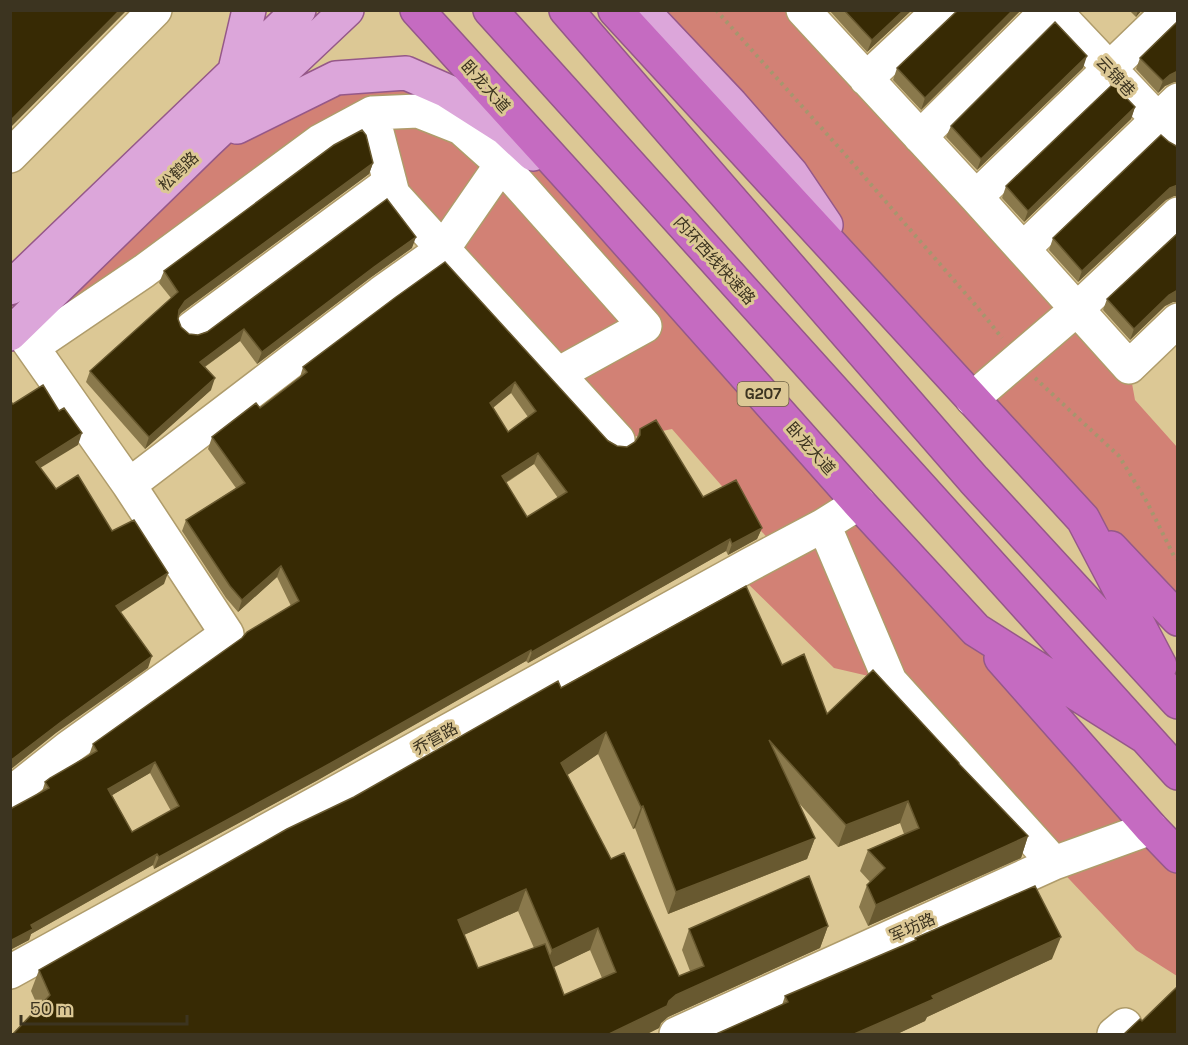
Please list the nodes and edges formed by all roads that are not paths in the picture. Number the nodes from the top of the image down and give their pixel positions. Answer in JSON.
{"nodes":[{"id":1,"x":155,"y":10,"type":"edge"},
{"id":2,"x":249,"y":10,"type":"edge"},
{"id":3,"x":299,"y":10,"type":"edge"},
{"id":4,"x":347,"y":10,"type":"edge"},
{"id":5,"x":417,"y":10,"type":"edge"},
{"id":6,"x":484,"y":10,"type":"edge"},
{"id":7,"x":490,"y":10,"type":"edge"},
{"id":8,"x":566,"y":10,"type":"edge"},
{"id":9,"x":615,"y":10,"type":"edge"},
{"id":10,"x":642,"y":10,"type":"edge"},
{"id":11,"x":940,"y":10,"type":"edge"},
{"id":12,"x":1048,"y":10,"type":"edge"},
{"id":13,"x":1054,"y":10,"type":"edge"},
{"id":14,"x":1170,"y":10,"type":"edge"},
{"id":15,"x":814,"y":14,"type":"edge"},
{"id":16,"x":517,"y":40,"type":"junction"},
{"id":17,"x":1109,"y":68,"type":"junction"},
{"id":18,"x":235,"y":70,"type":"junction"},
{"id":19,"x":866,"y":79,"type":"junction"},
{"id":20,"x":372,"y":113,"type":"junction"},
{"id":21,"x":1171,"y":120,"type":"edge"},
{"id":22,"x":920,"y":137,"type":"junction"},
{"id":23,"x":206,"y":143,"type":"junction"},
{"id":24,"x":10,"y":156,"type":"edge"},
{"id":25,"x":501,"y":165,"type":"junction"},
{"id":26,"x":390,"y":182,"type":"junction"},
{"id":27,"x":976,"y":197,"type":"junction"},
{"id":28,"x":588,"y":198,"type":"junction"},
{"id":29,"x":1178,"y":214,"type":"edge"},
{"id":30,"x":443,"y":249,"type":"junction"},
{"id":31,"x":1023,"y":249,"type":"junction"},
{"id":32,"x":861,"y":279,"type":"junction"},
{"id":33,"x":10,"y":288,"type":"edge"},
{"id":34,"x":1077,"y":309,"type":"junction"},
{"id":35,"x":1178,"y":320,"type":"edge"},
{"id":36,"x":192,"y":328,"type":"dead end"},
{"id":37,"x":20,"y":336,"type":"edge"},
{"id":38,"x":558,"y":374,"type":"junction"},
{"id":39,"x":972,"y":399,"type":"junction"},
{"id":40,"x":618,"y":440,"type":"dead end"},
{"id":41,"x":129,"y":485,"type":"junction"},
{"id":42,"x":860,"y":503,"type":"junction"},
{"id":43,"x":940,"y":510,"type":"joint"},
{"id":44,"x":1083,"y":519,"type":"junction"},
{"id":45,"x":824,"y":525,"type":"junction"},
{"id":46,"x":1178,"y":619,"type":"edge"},
{"id":47,"x":976,"y":630,"type":"junction"},
{"id":48,"x":1178,"y":700,"type":"edge"},
{"id":49,"x":1144,"y":736,"type":"junction"},
{"id":50,"x":1178,"y":773,"type":"edge"},
{"id":51,"x":10,"y":794,"type":"edge"},
{"id":52,"x":1151,"y":828,"type":"junction"},
{"id":53,"x":1178,"y":856,"type":"edge"},
{"id":54,"x":1054,"y":863,"type":"junction"},
{"id":55,"x":10,"y":972,"type":"edge"},
{"id":56,"x":676,"y":1035,"type":"edge"}],
"edges":[{"from":1,"to":24,"type":"street"},
{"from":2,"to":18,"type":"main road"},
{"from":3,"to":18,"type":"main road","name":"松鹤路"},
{"from":4,"to":23,"type":"main road","name":"松鹤路"},
{"from":5,"to":28,"type":"highway","name":"卧龙大道","number":"G207"},
{"from":6,"to":16,"type":"highway"},
{"from":7,"to":16,"type":"highway","name":"内环西线快速路"},
{"from":8,"to":48,"type":"highway"},
{"from":9,"to":32,"type":"highway"},
{"from":10,"to":32,"type":"main road"},
{"from":11,"to":19,"type":"street"},
{"from":12,"to":22,"type":"street"},
{"from":13,"to":17,"type":"street","name":"云锦巷"},
{"from":14,"to":17,"type":"street"},
{"from":15,"to":19,"type":"street"},
{"from":16,"to":43,"type":"highway","name":"内环西线快速路"},
{"from":17,"to":21,"type":"street","name":"云锦巷"},
{"from":17,"to":27,"type":"street"},
{"from":18,"to":33,"type":"main road","name":"松鹤路"},
{"from":19,"to":22,"type":"street"},
{"from":20,"to":25,"type":"street"},
{"from":20,"to":26,"type":"street"},
{"from":20,"to":37,"type":"street"},
{"from":21,"to":31,"type":"street"},
{"from":22,"to":27,"type":"street"},
{"from":23,"to":28,"type":"main road"},
{"from":23,"to":37,"type":"main road","name":"松鹤路"},
{"from":25,"to":30,"type":"street"},
{"from":25,"to":38,"type":"street"},
{"from":26,"to":30,"type":"street"},
{"from":26,"to":36,"type":"street"},
{"from":27,"to":31,"type":"street"},
{"from":28,"to":42,"type":"highway","name":"卧龙大道","number":"G207"},
{"from":29,"to":34,"type":"street"},
{"from":30,"to":38,"type":"street"},
{"from":30,"to":41,"type":"street"},
{"from":31,"to":34,"type":"street"},
{"from":32,"to":39,"type":"highway"},
{"from":34,"to":35,"type":"street"},
{"from":34,"to":39,"type":"street"},
{"from":37,"to":41,"type":"street"},
{"from":38,"to":40,"type":"street"},
{"from":39,"to":44,"type":"highway"},
{"from":41,"to":51,"type":"street"},
{"from":42,"to":45,"type":"street","name":"乔营路"},
{"from":42,"to":47,"type":"highway","name":"卧龙大道","number":"G207"},
{"from":43,"to":49,"type":"highway","name":"卧龙大道","number":"G207"},
{"from":44,"to":46,"type":"highway"},
{"from":44,"to":48,"type":"highway"},
{"from":45,"to":54,"type":"street"},
{"from":45,"to":55,"type":"street","name":"乔营路"},
{"from":47,"to":49,"type":"highway","name":"卧龙大道","number":"G207"},
{"from":47,"to":52,"type":"highway"},
{"from":49,"to":50,"type":"highway","name":"卧龙大道","number":"G207"},
{"from":52,"to":53,"type":"highway"},
{"from":52,"to":54,"type":"street","name":"军坊路"},
{"from":54,"to":56,"type":"street","name":"军坊路"}]}
